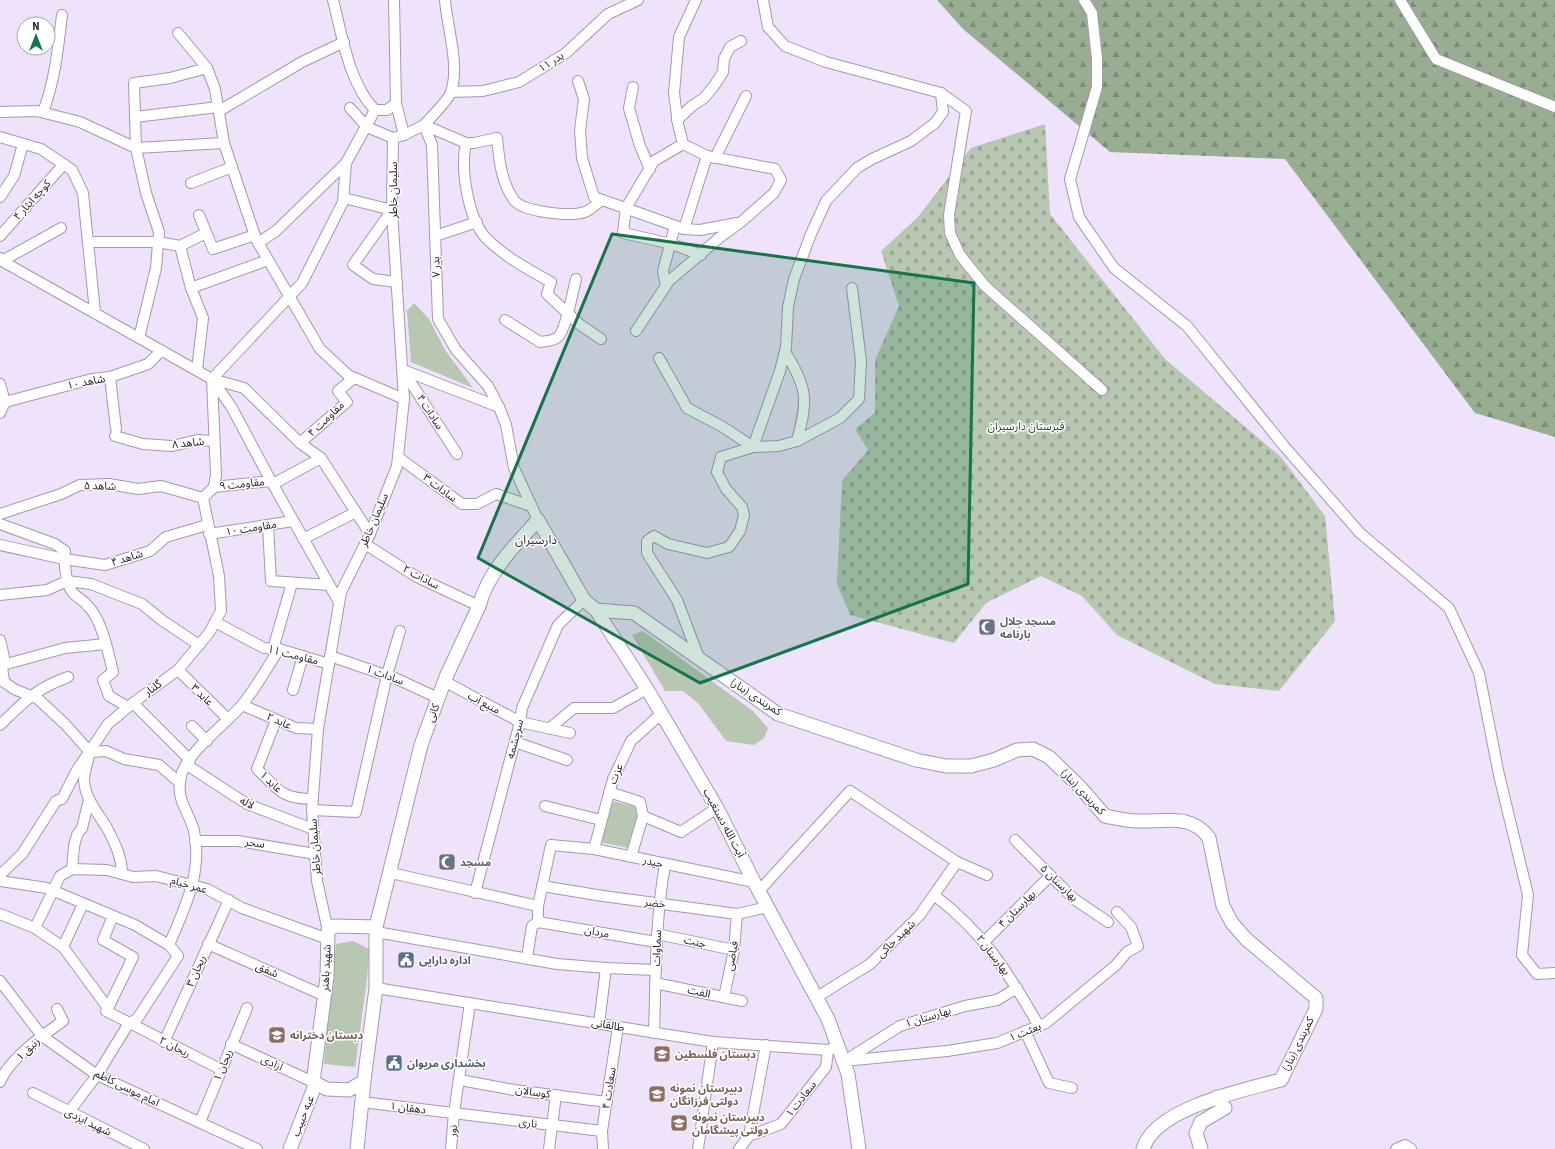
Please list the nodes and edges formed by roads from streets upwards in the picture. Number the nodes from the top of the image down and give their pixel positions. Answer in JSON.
{"nodes":[{"id":1,"x":332,"y":0,"type":"edge"},
{"id":2,"x":394,"y":0,"type":"edge"},
{"id":3,"x":445,"y":0,"type":"edge"},
{"id":4,"x":638,"y":0,"type":"edge"},
{"id":5,"x":696,"y":0,"type":"edge"},
{"id":6,"x":763,"y":0,"type":"edge"},
{"id":7,"x":1084,"y":0,"type":"edge"},
{"id":8,"x":1400,"y":0,"type":"edge"},
{"id":9,"x":62,"y":15,"type":"dead end"},
{"id":10,"x":178,"y":33,"type":"dead end"},
{"id":11,"x":741,"y":41,"type":"dead end"},
{"id":12,"x":344,"y":42,"type":"junction"},
{"id":13,"x":207,"y":68,"type":"junction"},
{"id":14,"x":578,"y":81,"type":"dead end"},
{"id":15,"x":633,"y":87,"type":"dead end"},
{"id":16,"x":451,"y":92,"type":"junction"},
{"id":17,"x":941,"y":93,"type":"junction"},
{"id":18,"x":746,"y":96,"type":"dead end"},
{"id":19,"x":396,"y":103,"type":"junction"},
{"id":20,"x":1555,"y":107,"type":"edge"},
{"id":21,"x":350,"y":108,"type":"dead end"},
{"id":22,"x":218,"y":109,"type":"junction"},
{"id":23,"x":375,"y":110,"type":"junction"},
{"id":24,"x":0,"y":112,"type":"edge"},
{"id":25,"x":43,"y":112,"type":"junction"},
{"id":26,"x":135,"y":117,"type":"junction"},
{"id":27,"x":678,"y":120,"type":"junction"},
{"id":28,"x":424,"y":125,"type":"junction"},
{"id":29,"x":367,"y":127,"type":"junction"},
{"id":30,"x":404,"y":135,"type":"junction"},
{"id":31,"x":0,"y":137,"type":"edge"},
{"id":32,"x":393,"y":138,"type":"junction"},
{"id":33,"x":224,"y":143,"type":"junction"},
{"id":34,"x":466,"y":143,"type":"junction"},
{"id":35,"x":23,"y":144,"type":"junction"},
{"id":36,"x":683,"y":144,"type":"junction"},
{"id":37,"x":136,"y":148,"type":"junction"},
{"id":38,"x":711,"y":157,"type":"junction"},
{"id":39,"x":346,"y":163,"type":"junction"},
{"id":40,"x":64,"y":164,"type":"junction"},
{"id":41,"x":232,"y":167,"type":"junction"},
{"id":42,"x":650,"y":169,"type":"junction"},
{"id":43,"x":191,"y":184,"type":"dead end"},
{"id":44,"x":0,"y":197,"type":"edge"},
{"id":45,"x":344,"y":198,"type":"junction"},
{"id":46,"x":602,"y":200,"type":"junction"},
{"id":47,"x":626,"y":208,"type":"junction"},
{"id":48,"x":392,"y":210,"type":"junction"},
{"id":49,"x":199,"y":215,"type":"dead end"},
{"id":50,"x":477,"y":222,"type":"junction"},
{"id":51,"x":741,"y":222,"type":"junction"},
{"id":52,"x":680,"y":227,"type":"junction"},
{"id":53,"x":61,"y":228,"type":"dead end"},
{"id":54,"x":206,"y":233,"type":"junction"},
{"id":55,"x":0,"y":236,"type":"edge"},
{"id":56,"x":435,"y":236,"type":"junction"},
{"id":57,"x":256,"y":239,"type":"junction"},
{"id":58,"x":89,"y":242,"type":"junction"},
{"id":59,"x":158,"y":242,"type":"junction"},
{"id":60,"x":672,"y":244,"type":"junction"},
{"id":61,"x":180,"y":246,"type":"junction"},
{"id":62,"x":701,"y":255,"type":"junction"},
{"id":63,"x":1,"y":260,"type":"edge"},
{"id":64,"x":268,"y":260,"type":"junction"},
{"id":65,"x":576,"y":279,"type":"dead end"},
{"id":66,"x":397,"y":282,"type":"junction"},
{"id":67,"x":666,"y":285,"type":"junction"},
{"id":68,"x":191,"y":288,"type":"junction"},
{"id":69,"x":852,"y":288,"type":"dead end"},
{"id":70,"x":288,"y":298,"type":"junction"},
{"id":71,"x":95,"y":312,"type":"junction"},
{"id":72,"x":568,"y":314,"type":"junction"},
{"id":73,"x":505,"y":320,"type":"dead end"},
{"id":74,"x":636,"y":331,"type":"dead end"},
{"id":75,"x":139,"y":338,"type":"junction"},
{"id":76,"x":601,"y":339,"type":"dead end"},
{"id":77,"x":161,"y":351,"type":"junction"},
{"id":78,"x":785,"y":352,"type":"junction"},
{"id":79,"x":659,"y":358,"type":"dead end"},
{"id":80,"x":197,"y":370,"type":"junction"},
{"id":81,"x":403,"y":370,"type":"junction"},
{"id":82,"x":110,"y":377,"type":"junction"},
{"id":83,"x":354,"y":378,"type":"junction"},
{"id":84,"x":212,"y":379,"type":"junction"},
{"id":85,"x":0,"y":384,"type":"edge"},
{"id":86,"x":1102,"y":390,"type":"dead end"},
{"id":87,"x":404,"y":399,"type":"junction"},
{"id":88,"x":5,"y":402,"type":"junction"},
{"id":89,"x":499,"y":406,"type":"junction"},
{"id":90,"x":0,"y":413,"type":"edge"},
{"id":91,"x":214,"y":441,"type":"junction"},
{"id":92,"x":797,"y":441,"type":"junction"},
{"id":93,"x":300,"y":443,"type":"junction"},
{"id":94,"x":753,"y":447,"type":"junction"},
{"id":95,"x":457,"y":454,"type":"dead end"},
{"id":96,"x":398,"y":457,"type":"junction"},
{"id":97,"x":321,"y":458,"type":"junction"},
{"id":98,"x":272,"y":483,"type":"junction"},
{"id":99,"x":214,"y":487,"type":"junction"},
{"id":100,"x":203,"y":498,"type":"junction"},
{"id":101,"x":531,"y":506,"type":"junction"},
{"id":102,"x":356,"y":512,"type":"junction"},
{"id":103,"x":0,"y":514,"type":"edge"},
{"id":104,"x":538,"y":520,"type":"junction"},
{"id":105,"x":293,"y":521,"type":"junction"},
{"id":106,"x":0,"y":524,"type":"edge"},
{"id":107,"x":268,"y":525,"type":"junction"},
{"id":108,"x":208,"y":530,"type":"junction"},
{"id":109,"x":370,"y":534,"type":"junction"},
{"id":110,"x":303,"y":538,"type":"junction"},
{"id":111,"x":365,"y":544,"type":"junction"},
{"id":112,"x":0,"y":545,"type":"edge"},
{"id":113,"x":64,"y":559,"type":"junction"},
{"id":114,"x":67,"y":581,"type":"junction"},
{"id":115,"x":292,"y":583,"type":"junction"},
{"id":116,"x":329,"y":585,"type":"junction"},
{"id":117,"x":0,"y":596,"type":"edge"},
{"id":118,"x":584,"y":600,"type":"junction"},
{"id":119,"x":339,"y":602,"type":"junction"},
{"id":120,"x":479,"y":606,"type":"junction"},
{"id":121,"x":596,"y":610,"type":"junction"},
{"id":122,"x":215,"y":622,"type":"junction"},
{"id":123,"x":400,"y":630,"type":"dead end"},
{"id":124,"x":0,"y":640,"type":"edge"},
{"id":125,"x":106,"y":644,"type":"junction"},
{"id":126,"x":199,"y":645,"type":"junction"},
{"id":127,"x":276,"y":649,"type":"junction"},
{"id":128,"x":303,"y":656,"type":"junction"},
{"id":129,"x":698,"y":658,"type":"junction"},
{"id":130,"x":330,"y":660,"type":"junction"},
{"id":131,"x":3,"y":665,"type":"junction"},
{"id":132,"x":178,"y":670,"type":"junction"},
{"id":133,"x":387,"y":675,"type":"junction"},
{"id":134,"x":68,"y":677,"type":"dead end"},
{"id":135,"x":2,"y":681,"type":"edge"},
{"id":136,"x":444,"y":682,"type":"junction"},
{"id":137,"x":646,"y":689,"type":"junction"},
{"id":138,"x":293,"y":690,"type":"dead end"},
{"id":139,"x":30,"y":696,"type":"junction"},
{"id":140,"x":438,"y":698,"type":"junction"},
{"id":141,"x":130,"y":705,"type":"junction"},
{"id":142,"x":242,"y":705,"type":"junction"},
{"id":143,"x":662,"y":714,"type":"junction"},
{"id":144,"x":228,"y":719,"type":"junction"},
{"id":145,"x":276,"y":720,"type":"junction"},
{"id":146,"x":520,"y":722,"type":"junction"},
{"id":147,"x":0,"y":725,"type":"edge"},
{"id":148,"x":192,"y":726,"type":"dead end"},
{"id":149,"x":550,"y":728,"type":"junction"},
{"id":150,"x":318,"y":729,"type":"junction"},
{"id":151,"x":570,"y":733,"type":"dead end"},
{"id":152,"x":207,"y":740,"type":"junction"},
{"id":153,"x":515,"y":742,"type":"junction"},
{"id":154,"x":90,"y":752,"type":"junction"},
{"id":155,"x":567,"y":760,"type":"dead end"},
{"id":156,"x":188,"y":762,"type":"junction"},
{"id":157,"x":180,"y":783,"type":"junction"},
{"id":158,"x":609,"y":792,"type":"junction"},
{"id":159,"x":313,"y":799,"type":"junction"},
{"id":160,"x":89,"y":800,"type":"junction"},
{"id":161,"x":545,"y":806,"type":"dead end"},
{"id":162,"x":717,"y":808,"type":"junction"},
{"id":163,"x":312,"y":810,"type":"junction"},
{"id":164,"x":643,"y":816,"type":"junction"},
{"id":165,"x":601,"y":820,"type":"junction"},
{"id":166,"x":313,"y":829,"type":"junction"},
{"id":167,"x":1015,"y":840,"type":"dead end"},
{"id":168,"x":195,"y":841,"type":"junction"},
{"id":169,"x":594,"y":849,"type":"junction"},
{"id":170,"x":315,"y":854,"type":"junction"},
{"id":171,"x":631,"y":857,"type":"junction"},
{"id":172,"x":957,"y":862,"type":"junction"},
{"id":173,"x":665,"y":865,"type":"junction"},
{"id":174,"x":72,"y":869,"type":"junction"},
{"id":175,"x":391,"y":873,"type":"junction"},
{"id":176,"x":122,"y":874,"type":"junction"},
{"id":177,"x":0,"y":875,"type":"edge"},
{"id":178,"x":987,"y":875,"type":"dead end"},
{"id":179,"x":1050,"y":876,"type":"junction"},
{"id":180,"x":0,"y":881,"type":"edge"},
{"id":181,"x":192,"y":885,"type":"junction"},
{"id":182,"x":542,"y":886,"type":"junction"},
{"id":183,"x":756,"y":886,"type":"junction"},
{"id":184,"x":51,"y":890,"type":"junction"},
{"id":185,"x":475,"y":893,"type":"junction"},
{"id":186,"x":934,"y":895,"type":"junction"},
{"id":187,"x":229,"y":900,"type":"junction"},
{"id":188,"x":658,"y":903,"type":"junction"},
{"id":189,"x":83,"y":904,"type":"junction"},
{"id":190,"x":538,"y":906,"type":"junction"},
{"id":191,"x":768,"y":907,"type":"junction"},
{"id":192,"x":1117,"y":912,"type":"dead end"},
{"id":193,"x":0,"y":914,"type":"edge"},
{"id":194,"x":737,"y":914,"type":"junction"},
{"id":195,"x":113,"y":916,"type":"junction"},
{"id":196,"x":538,"y":922,"type":"junction"},
{"id":197,"x":1108,"y":922,"type":"dead end"},
{"id":198,"x":34,"y":928,"type":"junction"},
{"id":199,"x":376,"y":929,"type":"junction"},
{"id":200,"x":328,"y":935,"type":"junction"},
{"id":201,"x":656,"y":938,"type":"junction"},
{"id":202,"x":984,"y":942,"type":"junction"},
{"id":203,"x":208,"y":944,"type":"junction"},
{"id":204,"x":169,"y":945,"type":"junction"},
{"id":205,"x":63,"y":947,"type":"junction"},
{"id":206,"x":734,"y":950,"type":"junction"},
{"id":207,"x":527,"y":958,"type":"junction"},
{"id":208,"x":606,"y":968,"type":"junction"},
{"id":209,"x":656,"y":970,"type":"junction"},
{"id":210,"x":1555,"y":973,"type":"edge"},
{"id":211,"x":0,"y":981,"type":"edge"},
{"id":212,"x":656,"y":983,"type":"junction"},
{"id":213,"x":376,"y":988,"type":"junction"},
{"id":214,"x":1017,"y":988,"type":"junction"},
{"id":215,"x":325,"y":996,"type":"junction"},
{"id":216,"x":817,"y":997,"type":"junction"},
{"id":217,"x":724,"y":998,"type":"junction"},
{"id":218,"x":742,"y":1001,"type":"dead end"},
{"id":219,"x":470,"y":1003,"type":"junction"},
{"id":220,"x":108,"y":1008,"type":"junction"},
{"id":221,"x":247,"y":1008,"type":"dead end"},
{"id":222,"x":57,"y":1009,"type":"dead end"},
{"id":223,"x":129,"y":1023,"type":"junction"},
{"id":224,"x":599,"y":1024,"type":"junction"},
{"id":225,"x":1039,"y":1026,"type":"junction"},
{"id":226,"x":618,"y":1027,"type":"junction"},
{"id":227,"x":1025,"y":1031,"type":"junction"},
{"id":228,"x":654,"y":1033,"type":"junction"},
{"id":229,"x":42,"y":1036,"type":"junction"},
{"id":230,"x":164,"y":1042,"type":"junction"},
{"id":231,"x":713,"y":1042,"type":"junction"},
{"id":232,"x":231,"y":1044,"type":"junction"},
{"id":233,"x":766,"y":1045,"type":"junction"},
{"id":234,"x":834,"y":1048,"type":"junction"},
{"id":235,"x":844,"y":1061,"type":"junction"},
{"id":236,"x":220,"y":1069,"type":"junction"},
{"id":237,"x":97,"y":1075,"type":"junction"},
{"id":238,"x":460,"y":1080,"type":"junction"},
{"id":239,"x":364,"y":1081,"type":"junction"},
{"id":240,"x":0,"y":1082,"type":"edge"},
{"id":241,"x":314,"y":1082,"type":"junction"},
{"id":242,"x":1072,"y":1088,"type":"dead end"},
{"id":243,"x":33,"y":1094,"type":"dead end"},
{"id":244,"x":556,"y":1095,"type":"junction"},
{"id":245,"x":1217,"y":1097,"type":"junction"},
{"id":246,"x":362,"y":1102,"type":"junction"},
{"id":247,"x":607,"y":1102,"type":"junction"},
{"id":248,"x":69,"y":1112,"type":"junction"},
{"id":249,"x":454,"y":1113,"type":"junction"},
{"id":250,"x":200,"y":1122,"type":"junction"},
{"id":251,"x":551,"y":1126,"type":"junction"},
{"id":252,"x":602,"y":1131,"type":"junction"},
{"id":253,"x":749,"y":1136,"type":"junction"},
{"id":254,"x":144,"y":1149,"type":"edge"},
{"id":255,"x":257,"y":1149,"type":"edge"},
{"id":256,"x":290,"y":1149,"type":"edge"},
{"id":257,"x":357,"y":1149,"type":"edge"},
{"id":258,"x":360,"y":1149,"type":"edge"},
{"id":259,"x":452,"y":1149,"type":"edge"},
{"id":260,"x":549,"y":1149,"type":"edge"},
{"id":261,"x":602,"y":1149,"type":"edge"},
{"id":262,"x":698,"y":1149,"type":"edge"},
{"id":263,"x":739,"y":1149,"type":"edge"},
{"id":264,"x":859,"y":1149,"type":"edge"},
{"id":265,"x":1143,"y":1149,"type":"edge"},
{"id":266,"x":1201,"y":1149,"type":"edge"},
{"id":267,"x":1396,"y":1149,"type":"edge"},
{"id":268,"x":1411,"y":1149,"type":"edge"}],
"edges":[{"from":1,"to":12,"type":"street"},
{"from":2,"to":19,"type":"street"},
{"from":3,"to":16,"type":"street"},
{"from":4,"to":16,"type":"street","name":"بدر ۱۱"},
{"from":5,"to":27,"type":"street"},
{"from":6,"to":17,"type":"street"},
{"from":7,"to":210,"type":"street"},
{"from":8,"to":20,"type":"street"},
{"from":9,"to":25,"type":"street"},
{"from":10,"to":13,"type":"street"},
{"from":11,"to":27,"type":"street"},
{"from":12,"to":22,"type":"street"},
{"from":12,"to":23,"type":"street"},
{"from":13,"to":22,"type":"street"},
{"from":13,"to":26,"type":"street"},
{"from":14,"to":46,"type":"street"},
{"from":15,"to":42,"type":"street"},
{"from":16,"to":28,"type":"street"},
{"from":17,"to":78,"type":"street"},
{"from":17,"to":86,"type":"street"},
{"from":18,"to":38,"type":"street"},
{"from":19,"to":23,"type":"street"},
{"from":19,"to":30,"type":"street"},
{"from":21,"to":29,"type":"street"},
{"from":22,"to":26,"type":"street"},
{"from":22,"to":33,"type":"street"},
{"from":23,"to":29,"type":"street"},
{"from":24,"to":25,"type":"street"},
{"from":25,"to":37,"type":"street"},
{"from":26,"to":37,"type":"street"},
{"from":27,"to":36,"type":"street"},
{"from":28,"to":30,"type":"street"},
{"from":28,"to":34,"type":"street"},
{"from":28,"to":56,"type":"street","name":"بدر ۷"},
{"from":29,"to":32,"type":"street"},
{"from":29,"to":39,"type":"street"},
{"from":30,"to":32,"type":"street"},
{"from":31,"to":35,"type":"street"},
{"from":32,"to":48,"type":"street","name":"سلیمان خاطر"},
{"from":33,"to":37,"type":"street"},
{"from":33,"to":41,"type":"street"},
{"from":34,"to":46,"type":"street"},
{"from":34,"to":50,"type":"street"},
{"from":35,"to":40,"type":"street"},
{"from":35,"to":44,"type":"street"},
{"from":36,"to":38,"type":"street"},
{"from":36,"to":42,"type":"street"},
{"from":37,"to":59,"type":"street"},
{"from":38,"to":51,"type":"street"},
{"from":38,"to":52,"type":"street"},
{"from":39,"to":45,"type":"street"},
{"from":39,"to":57,"type":"street"},
{"from":40,"to":55,"type":"street","name":"کوچه ایثار ۴"},
{"from":40,"to":58,"type":"street"},
{"from":41,"to":43,"type":"street"},
{"from":41,"to":57,"type":"street"},
{"from":42,"to":47,"type":"street"},
{"from":45,"to":48,"type":"street"},
{"from":45,"to":70,"type":"street"},
{"from":46,"to":47,"type":"street"},
{"from":47,"to":52,"type":"street"},
{"from":47,"to":60,"type":"street"},
{"from":48,"to":66,"type":"street","name":"سلیمان خاطر"},
{"from":48,"to":66,"type":"street"},
{"from":49,"to":54,"type":"street"},
{"from":50,"to":56,"type":"street"},
{"from":50,"to":72,"type":"street"},
{"from":51,"to":52,"type":"street"},
{"from":51,"to":62,"type":"street"},
{"from":52,"to":60,"type":"street"},
{"from":53,"to":63,"type":"street"},
{"from":54,"to":57,"type":"street"},
{"from":54,"to":61,"type":"street"},
{"from":56,"to":89,"type":"street","name":"بدر ۷"},
{"from":57,"to":64,"type":"street"},
{"from":58,"to":59,"type":"street"},
{"from":58,"to":71,"type":"street"},
{"from":59,"to":61,"type":"street"},
{"from":59,"to":75,"type":"street"},
{"from":60,"to":62,"type":"street"},
{"from":60,"to":67,"type":"street"},
{"from":61,"to":68,"type":"street"},
{"from":62,"to":67,"type":"street"},
{"from":63,"to":71,"type":"street"},
{"from":64,"to":68,"type":"street"},
{"from":64,"to":70,"type":"street"},
{"from":65,"to":72,"type":"street"},
{"from":66,"to":81,"type":"street","name":"سلیمان خاطر"},
{"from":67,"to":74,"type":"street"},
{"from":68,"to":80,"type":"street"},
{"from":69,"to":92,"type":"street"},
{"from":70,"to":83,"type":"street"},
{"from":70,"to":84,"type":"street"},
{"from":71,"to":75,"type":"street"},
{"from":72,"to":73,"type":"street"},
{"from":72,"to":76,"type":"street"},
{"from":75,"to":77,"type":"street"},
{"from":77,"to":80,"type":"street"},
{"from":77,"to":82,"type":"street","name":"شاهد ۱۰"},
{"from":78,"to":92,"type":"street"},
{"from":78,"to":94,"type":"street"},
{"from":79,"to":94,"type":"street"},
{"from":80,"to":84,"type":"street"},
{"from":81,"to":87,"type":"street","name":"سلیمان خاطر"},
{"from":81,"to":89,"type":"street"},
{"from":81,"to":95,"type":"street","name":"سادات ۴"},
{"from":82,"to":88,"type":"street","name":"شاهد ۱۰"},
{"from":82,"to":91,"type":"street","name":"شاهد ۸"},
{"from":83,"to":87,"type":"street"},
{"from":83,"to":93,"type":"street","name":"مقاومت ۴"},
{"from":84,"to":91,"type":"street"},
{"from":84,"to":93,"type":"street"},
{"from":84,"to":98,"type":"street"},
{"from":85,"to":88,"type":"street"},
{"from":87,"to":96,"type":"street","name":"سلیمان خاطر"},
{"from":88,"to":90,"type":"street"},
{"from":89,"to":101,"type":"street","name":"بدر ۷"},
{"from":91,"to":99,"type":"street"},
{"from":92,"to":94,"type":"street"},
{"from":93,"to":97,"type":"street"},
{"from":94,"to":129,"type":"street"},
{"from":96,"to":101,"type":"street","name":"سادات ۳"},
{"from":96,"to":109,"type":"street","name":"سلیمان خاطر"},
{"from":97,"to":98,"type":"street"},
{"from":97,"to":102,"type":"street"},
{"from":98,"to":99,"type":"street","name":"مقاومت ۹"},
{"from":98,"to":105,"type":"street"},
{"from":99,"to":100,"type":"street"},
{"from":100,"to":103,"type":"street","name":"شاهد ۵"},
{"from":100,"to":108,"type":"street","name":"گلنار"},
{"from":101,"to":104,"type":"street","name":"بدر ۷"},
{"from":102,"to":109,"type":"street"},
{"from":102,"to":110,"type":"street"},
{"from":104,"to":118,"type":"street","name":"آیت الله دستغیب"},
{"from":104,"to":120,"type":"street","name":"کانی"},
{"from":105,"to":107,"type":"street","name":"مقاومت ۱۰"},
{"from":105,"to":110,"type":"street"},
{"from":106,"to":113,"type":"street"},
{"from":107,"to":108,"type":"street","name":"مقاومت ۱۰"},
{"from":107,"to":115,"type":"street"},
{"from":108,"to":113,"type":"street","name":"شاهد ۴"},
{"from":108,"to":122,"type":"street","name":"گلنار"},
{"from":109,"to":111,"type":"street","name":"سلیمان خاطر"},
{"from":110,"to":116,"type":"street"},
{"from":111,"to":119,"type":"street","name":"سلیمان خاطر"},
{"from":111,"to":120,"type":"street","name":"سادات ۲"},
{"from":112,"to":113,"type":"street","name":"شاهد ۴"},
{"from":113,"to":114,"type":"street"},
{"from":114,"to":117,"type":"street"},
{"from":114,"to":125,"type":"street"},
{"from":114,"to":126,"type":"street"},
{"from":115,"to":116,"type":"street"},
{"from":115,"to":127,"type":"street"},
{"from":116,"to":119,"type":"street"},
{"from":118,"to":121,"type":"street","name":"آیت الله دستغیب"},
{"from":118,"to":146,"type":"street","name":"سرچشمه"},
{"from":119,"to":130,"type":"street","name":"سلیمان خاطر"},
{"from":120,"to":136,"type":"street","name":"کانی"},
{"from":121,"to":129,"type":"street","name":"کمربندی (بنار)"},
{"from":121,"to":137,"type":"street","name":"آیت الله دستغیب"},
{"from":122,"to":126,"type":"street","name":"گلنار"},
{"from":122,"to":127,"type":"street","name":"مقاومت ۱۱"},
{"from":123,"to":133,"type":"street"},
{"from":124,"to":131,"type":"street"},
{"from":125,"to":131,"type":"street"},
{"from":125,"to":141,"type":"street","name":"لاله"},
{"from":126,"to":132,"type":"street","name":"گلنار"},
{"from":127,"to":128,"type":"street","name":"مقاومت ۱۱"},
{"from":127,"to":142,"type":"street"},
{"from":128,"to":130,"type":"street","name":"مقاومت ۱۱"},
{"from":128,"to":138,"type":"street"},
{"from":129,"to":245,"type":"street","name":"کمربندی (بنار)"},
{"from":130,"to":133,"type":"street","name":"سادات ۱"},
{"from":130,"to":150,"type":"street","name":"سلیمان خاطر"},
{"from":131,"to":135,"type":"street"},
{"from":132,"to":141,"type":"street","name":"گلنار"},
{"from":132,"to":144,"type":"street","name":"عابد ۳"},
{"from":133,"to":140,"type":"street","name":"سادات ۱"},
{"from":133,"to":163,"type":"street"},
{"from":134,"to":139,"type":"street"},
{"from":135,"to":139,"type":"street"},
{"from":136,"to":140,"type":"street","name":"کانی"},
{"from":136,"to":146,"type":"street","name":"منبع آب"},
{"from":137,"to":143,"type":"street","name":"آیت الله دستغیب"},
{"from":137,"to":149,"type":"street"},
{"from":139,"to":147,"type":"street"},
{"from":139,"to":154,"type":"street"},
{"from":140,"to":175,"type":"street","name":"کانی"},
{"from":141,"to":154,"type":"street","name":"گلنار"},
{"from":141,"to":156,"type":"street","name":"لاله"},
{"from":142,"to":144,"type":"street"},
{"from":142,"to":145,"type":"street","name":"عابد ۲"},
{"from":143,"to":158,"type":"street","name":"عزت"},
{"from":143,"to":162,"type":"street","name":"آیت الله دستغیب"},
{"from":144,"to":152,"type":"street"},
{"from":145,"to":150,"type":"street","name":"عابد ۲"},
{"from":145,"to":159,"type":"street","name":"عابد ۱"},
{"from":146,"to":149,"type":"street","name":"منبع آب"},
{"from":146,"to":153,"type":"street","name":"سرچشمه"},
{"from":148,"to":152,"type":"street"},
{"from":149,"to":151,"type":"street","name":"منبع آب"},
{"from":150,"to":159,"type":"street","name":"سلیمان خاطر"},
{"from":152,"to":156,"type":"street"},
{"from":153,"to":155,"type":"street"},
{"from":153,"to":185,"type":"street","name":"سرچشمه"},
{"from":154,"to":157,"type":"street"},
{"from":154,"to":160,"type":"street"},
{"from":154,"to":177,"type":"street","name":"گلنار"},
{"from":156,"to":157,"type":"street"},
{"from":156,"to":166,"type":"street","name":"لاله"},
{"from":157,"to":168,"type":"street"},
{"from":158,"to":164,"type":"street"},
{"from":158,"to":165,"type":"street","name":"عزت"},
{"from":159,"to":163,"type":"street","name":"سلیمان خاطر"},
{"from":160,"to":174,"type":"street"},
{"from":160,"to":176,"type":"street"},
{"from":161,"to":165,"type":"street"},
{"from":162,"to":164,"type":"street"},
{"from":162,"to":183,"type":"street","name":"آیت الله دستغیب"},
{"from":163,"to":166,"type":"street","name":"سلیمان خاطر"},
{"from":164,"to":171,"type":"street"},
{"from":165,"to":169,"type":"street","name":"عزت"},
{"from":166,"to":170,"type":"street","name":"سلیمان خاطر"},
{"from":167,"to":179,"type":"street","name":"بهارستان ۵"},
{"from":168,"to":170,"type":"street","name":"سحر"},
{"from":168,"to":181,"type":"street"},
{"from":169,"to":171,"type":"street","name":"حیدر"},
{"from":169,"to":182,"type":"street","name":"حیدر"},
{"from":170,"to":200,"type":"street","name":"سلیمان خاطر"},
{"from":171,"to":173,"type":"street","name":"حیدر"},
{"from":172,"to":178,"type":"street"},
{"from":172,"to":183,"type":"street"},
{"from":172,"to":186,"type":"street","name":"شهید خاکی"},
{"from":173,"to":183,"type":"street","name":"حیدر"},
{"from":173,"to":188,"type":"street","name":"سماوات"},
{"from":174,"to":176,"type":"street","name":"عمر خیام"},
{"from":174,"to":184,"type":"street"},
{"from":175,"to":185,"type":"street"},
{"from":175,"to":199,"type":"street","name":"کانی"},
{"from":176,"to":181,"type":"street","name":"عمر خیام"},
{"from":179,"to":197,"type":"street","name":"بهارستان ۵"},
{"from":179,"to":202,"type":"street","name":"بهارستان ۴"},
{"from":180,"to":184,"type":"street"},
{"from":181,"to":187,"type":"street","name":"عمر خیام"},
{"from":181,"to":204,"type":"street"},
{"from":182,"to":188,"type":"street","name":"خضر"},
{"from":182,"to":190,"type":"street"},
{"from":183,"to":191,"type":"street","name":"آیت الله دستغیب"},
{"from":184,"to":189,"type":"street"},
{"from":184,"to":198,"type":"street"},
{"from":185,"to":190,"type":"street"},
{"from":186,"to":202,"type":"street","name":"بهارستان ۲"},
{"from":186,"to":216,"type":"street","name":"شهید خاکی"},
{"from":187,"to":200,"type":"street","name":"عمر خیام"},
{"from":187,"to":203,"type":"street","name":"ریحان ۳"},
{"from":188,"to":194,"type":"street","name":"خضر"},
{"from":188,"to":201,"type":"street","name":"سماوات"},
{"from":189,"to":195,"type":"street"},
{"from":189,"to":205,"type":"street"},
{"from":190,"to":196,"type":"street"},
{"from":191,"to":194,"type":"street","name":"خضر"},
{"from":191,"to":216,"type":"street","name":"آیت الله دستغیب"},
{"from":192,"to":225,"type":"street","name":"بعثت ۱"},
{"from":193,"to":198,"type":"street"},
{"from":194,"to":206,"type":"street","name":"فیاضی"},
{"from":195,"to":204,"type":"street"},
{"from":195,"to":220,"type":"street"},
{"from":196,"to":201,"type":"street","name":"مردان"},
{"from":196,"to":207,"type":"street"},
{"from":198,"to":205,"type":"street"},
{"from":199,"to":200,"type":"street","name":"شهید باهنر"},
{"from":199,"to":207,"type":"street"},
{"from":199,"to":213,"type":"street"},
{"from":200,"to":215,"type":"street","name":"شهید باهنر"},
{"from":201,"to":206,"type":"street","name":"جنت"},
{"from":201,"to":209,"type":"street","name":"سماوات"},
{"from":202,"to":214,"type":"street","name":"بهارستان ۲"},
{"from":203,"to":215,"type":"street","name":"شفق"},
{"from":203,"to":230,"type":"street","name":"ریحان ۳"},
{"from":204,"to":223,"type":"street"},
{"from":205,"to":220,"type":"street"},
{"from":206,"to":217,"type":"street","name":"فیاضی"},
{"from":207,"to":208,"type":"street"},
{"from":208,"to":209,"type":"street"},
{"from":208,"to":224,"type":"street"},
{"from":209,"to":212,"type":"street","name":"سماوات"},
{"from":211,"to":229,"type":"street","name":"امام موسی کاظم"},
{"from":212,"to":217,"type":"street","name":"الفت"},
{"from":212,"to":228,"type":"street","name":"سماوات"},
{"from":213,"to":219,"type":"street","name":"طالقانی"},
{"from":213,"to":239,"type":"street"},
{"from":214,"to":225,"type":"street","name":"بهارستان ۲"},
{"from":214,"to":235,"type":"street","name":"بهارستان ۱"},
{"from":215,"to":241,"type":"street","name":"شهید باهنر"},
{"from":216,"to":234,"type":"street","name":"آیت الله دستغیب"},
{"from":217,"to":218,"type":"street","name":"الفت"},
{"from":219,"to":224,"type":"street","name":"طالقانی"},
{"from":219,"to":238,"type":"street","name":"نور"},
{"from":220,"to":223,"type":"street"},
{"from":221,"to":232,"type":"street","name":"ریحان ۱"},
{"from":222,"to":229,"type":"street","name":"زنبق ۱"},
{"from":223,"to":230,"type":"street","name":"ریحان ۲"},
{"from":223,"to":237,"type":"street"},
{"from":224,"to":226,"type":"street","name":"طالقانی"},
{"from":225,"to":227,"type":"street","name":"بعثت ۱"},
{"from":226,"to":228,"type":"street","name":"طالقانی"},
{"from":226,"to":247,"type":"street","name":"سعادت ۴"},
{"from":227,"to":235,"type":"street","name":"بعثت ۱"},
{"from":227,"to":242,"type":"street"},
{"from":228,"to":231,"type":"street","name":"طالقانی"},
{"from":229,"to":237,"type":"street","name":"امام موسی کاظم"},
{"from":229,"to":240,"type":"street","name":"زنبق ۱"},
{"from":230,"to":236,"type":"street","name":"ریحان ۲"},
{"from":231,"to":233,"type":"street","name":"طالقانی"},
{"from":231,"to":262,"type":"street"},
{"from":232,"to":236,"type":"street","name":"ریحان ۱"},
{"from":232,"to":241,"type":"street","name":"آزادی"},
{"from":233,"to":234,"type":"street","name":"طالقانی"},
{"from":233,"to":253,"type":"street"},
{"from":234,"to":235,"type":"street","name":"آیت الله دستغیب"},
{"from":234,"to":253,"type":"street","name":"سعادت ۱"},
{"from":235,"to":264,"type":"street","name":"آیت الله دستغیب"},
{"from":236,"to":250,"type":"street","name":"ریحان ۱"},
{"from":237,"to":248,"type":"street"},
{"from":237,"to":250,"type":"street","name":"امام موسی کاظم"},
{"from":238,"to":244,"type":"street","name":"کوسالان"},
{"from":238,"to":249,"type":"street","name":"نور"},
{"from":239,"to":241,"type":"street"},
{"from":239,"to":246,"type":"street"},
{"from":241,"to":256,"type":"street","name":"عبه حبیب"},
{"from":243,"to":248,"type":"street","name":"شهید ایزدی"},
{"from":244,"to":247,"type":"street","name":"کوسالان"},
{"from":244,"to":251,"type":"street"},
{"from":245,"to":265,"type":"street","name":"کمربندی (بنار)"},
{"from":245,"to":266,"type":"street"},
{"from":246,"to":249,"type":"street","name":"دهقان ۱"},
{"from":246,"to":257,"type":"street"},
{"from":247,"to":252,"type":"street","name":"سعادت ۴"},
{"from":248,"to":254,"type":"street","name":"شهید ایزدی"},
{"from":249,"to":251,"type":"street","name":"ناری"},
{"from":249,"to":259,"type":"street","name":"نور"},
{"from":250,"to":255,"type":"street","name":"امام موسی کاظم"},
{"from":251,"to":252,"type":"street","name":"ناری"},
{"from":251,"to":260,"type":"street"},
{"from":252,"to":261,"type":"street","name":"سعادت ۴"},
{"from":253,"to":263,"type":"street"},
{"from":257,"to":258,"type":"street"},
{"from":267,"to":268,"type":"street"}]}
